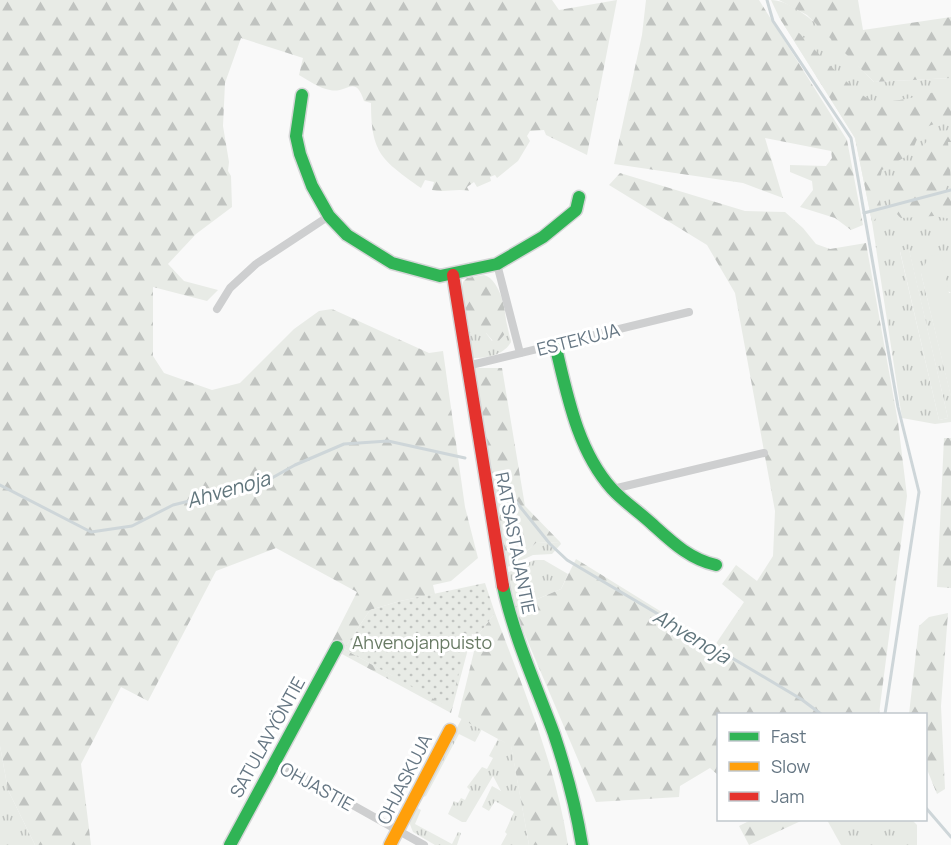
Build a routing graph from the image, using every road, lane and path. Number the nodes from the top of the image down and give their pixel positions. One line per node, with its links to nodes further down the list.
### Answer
1 (302, 95): 3 (street)
2 (579, 197): 4 (street)
3 (329, 216): 5 (street); 6 (street)
4 (497, 264): 5 (street); 9 (street)
5 (453, 275): 10 (street, RATSASTAJANTIE)
6 (218, 309)
7 (689, 312): 8 (street, ESTEKUJA)
8 (555, 344): 9 (street, ESTEKUJA); 12 (street)
9 (520, 353): 10 (street, ESTEKUJA)
10 (467, 366): 21 (street, RATSASTAJANTIE)
11 (764, 453): 12 (street)
12 (612, 489): 13 (street)
13 (716, 565)
14 (337, 647): 16 (street, SATULAVYÖNTIE)
15 (450, 730): 17 (street, OHJASKUJA)
16 (274, 761): 17 (street, OHJASTIE); 18 (street, SATULAVYÖNTIE)
17 (398, 831): 19 (street, OHJASKUJA); 20 (street, OHJASTIE)
18 (230, 845)
19 (390, 845)
20 (424, 845)
21 (582, 845)

